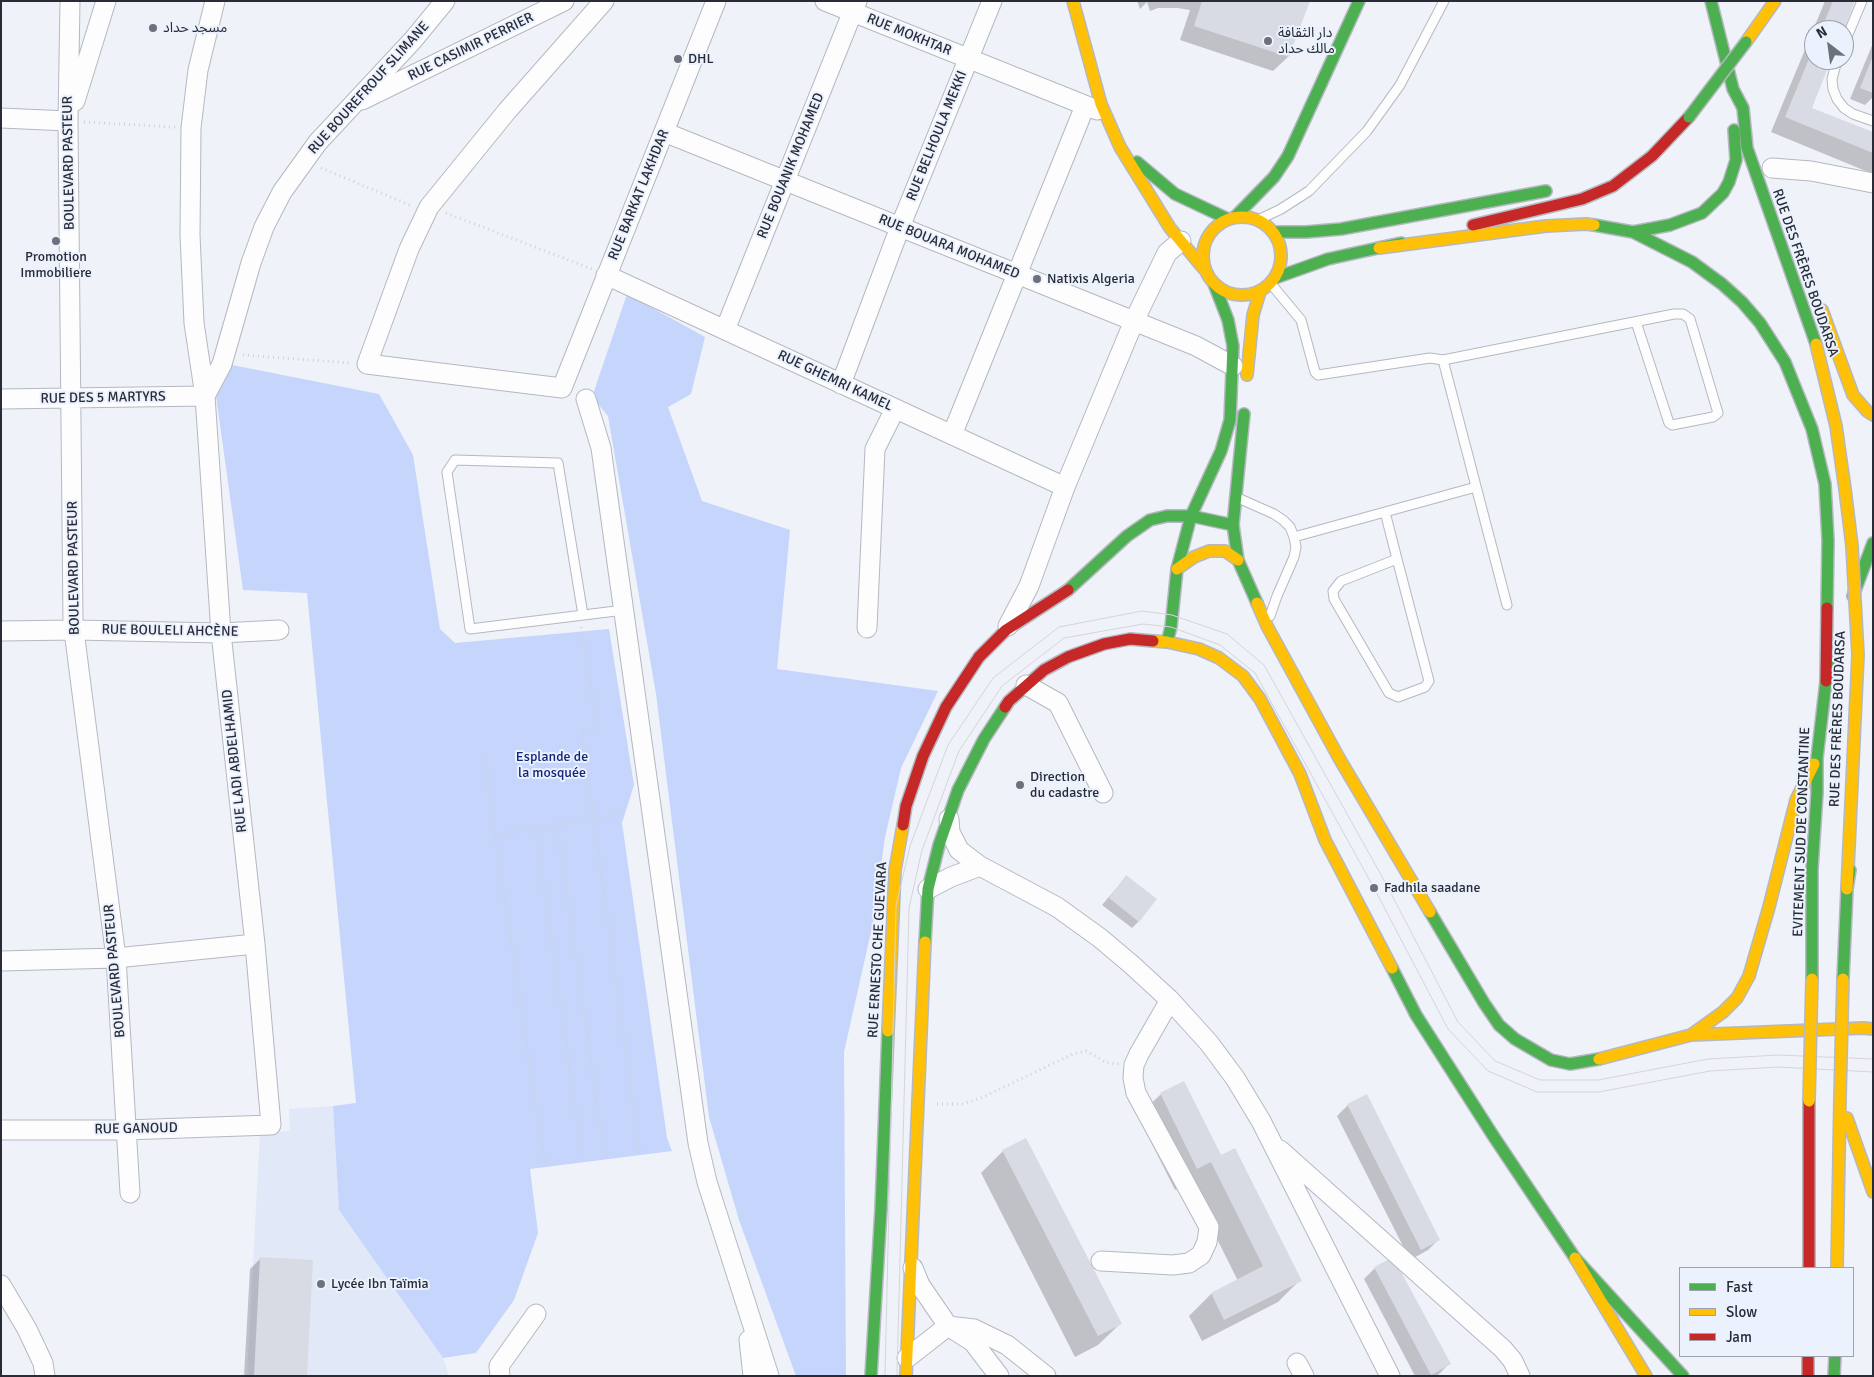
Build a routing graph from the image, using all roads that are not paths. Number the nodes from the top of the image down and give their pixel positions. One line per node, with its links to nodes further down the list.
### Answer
1 (70, 1): 26 (street, BOULEVARD PASTEUR)
2 (106, 1): 26 (street)
3 (215, 1): 58 (street, RUE LADI ABDELHAMID)
4 (445, 1): 21 (street, RUE BOUREFROUF SLIMANE)
5 (564, 1): 21 (street, RUE CASIMIR PERRIER)
6 (604, 1): 46 (street, RUE BARKAT LAKHDAR)
7 (716, 1): 28 (street, RUE BARKAT LAKHDAR)
8 (825, 1): 16 (street, RUE MOKHTAR)
9 (992, 1): 18 (street, RUE BELHOULA MEKKI)
10 (1073, 1): 24 (main road)
11 (1359, 1): 37 (main road)
12 (1444, 1): 38 (lane)
13 (1711, 1): 20 (main road, RUE DES FRÈRES BOUDARSA)
14 (1775, 1): 32 (main road, bridge)
15 (1862, 1): 17 (lane)
16 (855, 7): 18 (street, RUE MOKHTAR); 34 (street, RUE BOUANIK MOHAMED)
17 (1854, 20)
18 (968, 59): 22 (street, RUE MOKHTAR); 39 (street, RUE BELHOULA MEKKI)
19 (1834, 70): 27 (lane)
20 (1733, 89): 23 (main road, RUE DES FRÈRES BOUDARSA); 41 (main road)
21 (350, 106): 58 (street, RUE BOUREFROUF SLIMANE)
22 (1085, 106): 24 (street, RUE MOKHTAR); 45 (street)
23 (1743, 108): 29 (main road); 98 (main road, RUE DES FRÈRES BOUDARSA, bridge)
24 (1105, 114): 30 (main road)
25 (1, 118): 26 (street)
26 (68, 121): 60 (street, BOULEVARD PASTEUR)
27 (1873, 121)
28 (664, 132): 34 (street, RUE BOUARA MOHAMED); 46 (street, RUE BARKAT LAKHDAR)
29 (1758, 132)
30 (1120, 147): 37 (main road); 42 (main road)
31 (1771, 167): 35 (street)
32 (1638, 168): 33 (main road); 43 (main road)
33 (1611, 174)
34 (786, 181): 39 (street, RUE BOUARA MOHAMED); 53 (street, RUE BOUANIK MOHAMED)
35 (1873, 183)
36 (1559, 188): 40 (main road)
37 (1232, 218): 38 (main road); 44 (main road)
38 (1258, 220): 40 (main road)
39 (900, 227): 45 (street, RUE BOUARA MOHAMED); 57 (street, RUE BELHOULA MEKKI)
40 (1274, 232): 47 (main road)
41 (1633, 232): 43 (main road); 90 (main road)
42 (1181, 241): 44 (main road); 51 (street)
43 (1379, 248): 47 (main road)
44 (1204, 269): 48 (main road)
45 (1017, 274): 51 (street, RUE BOUARA MOHAMED); 65 (street)
46 (606, 275): 53 (street, RUE GHEMRI KAMEL)
47 (1273, 281): 49 (main road); 54 (lane)
48 (1214, 284): 49 (main road); 55 (main road)
49 (1260, 292): 56 (main road)
50 (1820, 304): 64 (main road)
51 (1134, 321): 55 (street, RUE BOUARA MOHAMED); 66 (street)
52 (1636, 322): 52 (lane); 54 (lane)
53 (725, 330): 57 (street, RUE GHEMRI KAMEL)
54 (1443, 360): 67 (lane)
55 (1233, 366): 70 (main road)
56 (1247, 383)
57 (841, 384): 63 (street, RUE GHEMRI KAMEL)
58 (205, 396): 60 (street, RUE DES 5 MARTYRS); 87 (street, RUE LADI ABDELHAMID)
59 (1, 399): 60 (street, RUE DES 5 MARTYRS)
60 (72, 399): 83 (street, BOULEVARD PASTEUR)
61 (586, 400): 78 (street)
62 (1245, 402): 68 (main road)
63 (895, 409): 65 (street, RUE GHEMRI KAMEL); 82 (street)
64 (1873, 415)
65 (952, 435): 66 (street, RUE GHEMRI KAMEL)
66 (1064, 487): 85 (street)
67 (1476, 487): 69 (lane); 77 (lane)
68 (1237, 498): 71 (main road); 72 (lane)
69 (1385, 512): 72 (lane); 74 (lane)
70 (1191, 516): 71 (main road, RUE ERNESTO CHE GUEVARA); 76 (main road); 85 (main road, RUE ERNESTO CHE GUEVARA)
71 (1233, 525): 75 (main road)
72 (1294, 537): 81 (lane)
73 (1873, 543): 80 (main road)
74 (1397, 559): 74 (lane)
75 (1238, 560): 76 (main road); 81 (main road)
76 (1177, 569): 89 (main road)
77 (1508, 605)
78 (624, 610): 79 (lane); 118 (street)
79 (581, 615): 79 (lane)
80 (1845, 618)
81 (1267, 626): 104 (main road)
82 (866, 628)
83 (74, 630): 86 (street, RUE BOULELI AHCÈNE); 87 (street, RUE BOULELI AHCÈNE); 100 (street, BOULEVARD PASTEUR)
84 (279, 630): 87 (street, RUE BOULELI AHCÈNE)
85 (1006, 630): 128 (main road, RUE ERNESTO CHE GUEVARA)
86 (1, 631)
87 (221, 632): 99 (street, RUE LADI ABDELHAMID)
88 (1838, 637): 90 (main road, EVITEMENT SUD DE CONSTANTINE)
89 (1167, 642): 91 (main road); 112 (main road)
90 (1826, 681): 92 (main road, EVITEMENT SUD DE CONSTANTINE)
91 (1026, 685): 93 (street); 95 (main road)
92 (1817, 758): 104 (main road); 115 (main road, EVITEMENT SUD DE CONSTANTINE, bridge)
93 (1103, 793)
94 (1863, 803): 98 (main road)
95 (949, 815): 96 (street); 97 (main road)
96 (980, 866): 97 (street); 102 (street)
97 (928, 889): 113 (main road)
98 (1847, 889): 105 (main road, bridge)
99 (255, 944): 100 (street); 106 (street, RUE LADI ABDELHAMID)
100 (116, 958): 101 (street); 108 (street, BOULEVARD PASTEUR)
101 (1, 961)
102 (1170, 1000): 109 (street); 114 (street)
103 (1870, 1028): 104 (main road)
104 (1691, 1035)
105 (1840, 1098): 111 (main road); 116 (main road)
106 (271, 1125): 108 (street, RUE GANOUD)
107 (1, 1130): 108 (street, RUE GANOUD)
108 (125, 1130): 110 (street, BOULEVARD PASTEUR)
109 (1272, 1143): 131 (street); 132 (street)
110 (130, 1192)
111 (1873, 1192)
112 (1575, 1258): 133 (main road); 134 (main road)
113 (910, 1260): 120 (street); 123 (main road)
114 (1101, 1262)
115 (1809, 1267)
116 (1837, 1267)
117 (1, 1285): 124 (street)
118 (744, 1296): 126 (street); 127 (street)
119 (536, 1314): 125 (street)
120 (948, 1326): 123 (street); 129 (street); 130 (street)
121 (1808, 1357): 135 (main road)
122 (1834, 1357): 136 (main road)
123 (906, 1367)
124 (45, 1376)
125 (500, 1376)
126 (753, 1376)
127 (769, 1376)
128 (871, 1376)
129 (999, 1376)
130 (1046, 1376)
131 (1390, 1376)
132 (1520, 1376)
133 (1646, 1376)
134 (1683, 1376)
135 (1808, 1376)
136 (1834, 1376)

